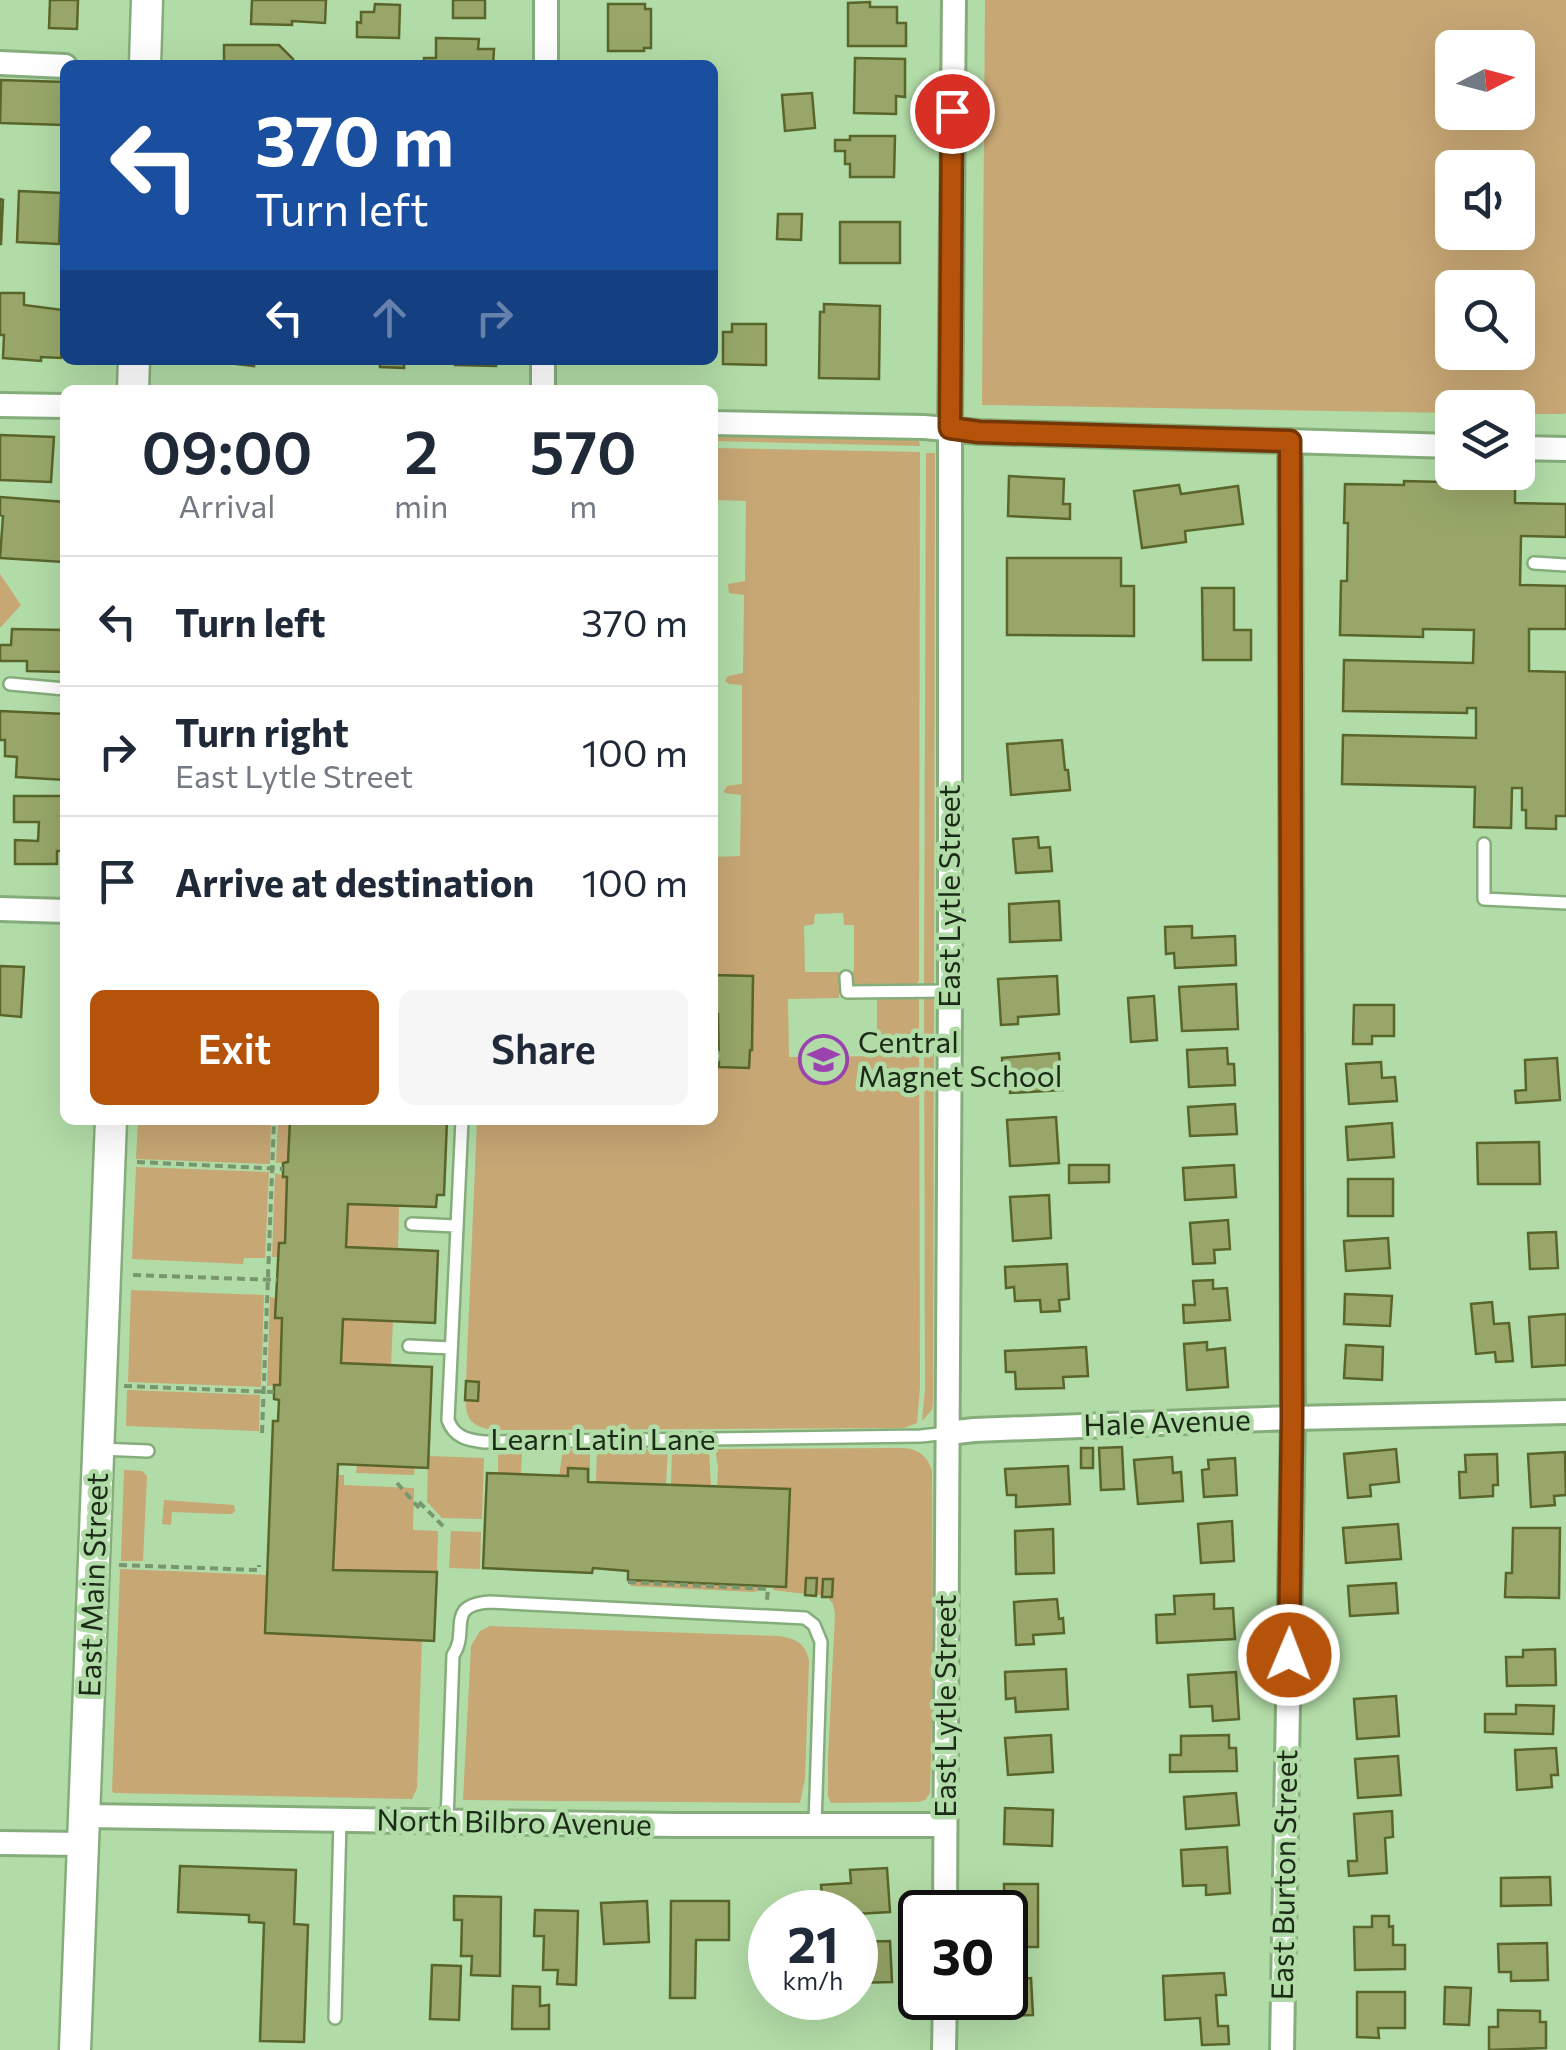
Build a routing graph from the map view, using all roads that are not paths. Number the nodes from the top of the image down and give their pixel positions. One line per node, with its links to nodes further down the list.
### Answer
1 (147, 0): 4 (street)
2 (546, 0): 5 (street)
3 (954, 0): 11 (street, East Lytle Street)
4 (144, 60)
5 (546, 60)
6 (0, 63): 7 (street)
7 (60, 66)
8 (0, 406): 9 (street)
9 (60, 406)
10 (718, 423): 11 (street)
11 (950, 428): 12 (street); 25 (street, East Lytle Street)
12 (1290, 441): 13 (street); 33 (street, East Burton Street)
13 (1435, 445)
14 (1535, 449): 15 (street)
15 (1566, 450)
16 (1534, 563): 17 (lane)
17 (1566, 564)
18 (10, 684): 19 (lane)
19 (60, 689)
20 (1484, 844): 21 (lane)
21 (1566, 903)
22 (0, 909): 23 (street)
23 (60, 911)
24 (846, 977): 25 (lane)
25 (950, 991): 34 (street, East Lytle Street)
26 (111, 1125): 35 (street, East Main Street)
27 (462, 1125): 29 (lane, Learn Latin Lane)
28 (412, 1224): 29 (lane)
29 (457, 1226): 31 (lane, Learn Latin Lane)
30 (408, 1346): 31 (lane)
31 (451, 1348): 34 (lane, Learn Latin Lane)
32 (1566, 1412): 33 (street, Hale Avenue)
33 (1292, 1418): 34 (street, Hale Avenue); 48 (street, East Burton Street)
34 (948, 1433): 40 (street, East Lytle Street)
35 (100, 1448): 36 (lane); 41 (street, East Main Street)
36 (148, 1451)
37 (340, 1820): 38 (street, North Bilbro Avenue); 41 (street, North Bilbro Avenue); 44 (lane)
38 (447, 1822): 39 (street, North Bilbro Avenue); 39 (lane)
39 (815, 1825): 40 (street, North Bilbro Avenue)
40 (945, 1825): 43 (street, East Lytle Street)
41 (84, 1830): 42 (street, North Bilbro Avenue); 46 (street, East Main Street)
42 (0, 1843)
43 (945, 1890)
44 (335, 2018)
45 (944, 2020): 47 (street)
46 (75, 2050)
47 (944, 2050)
48 (1282, 2050)

